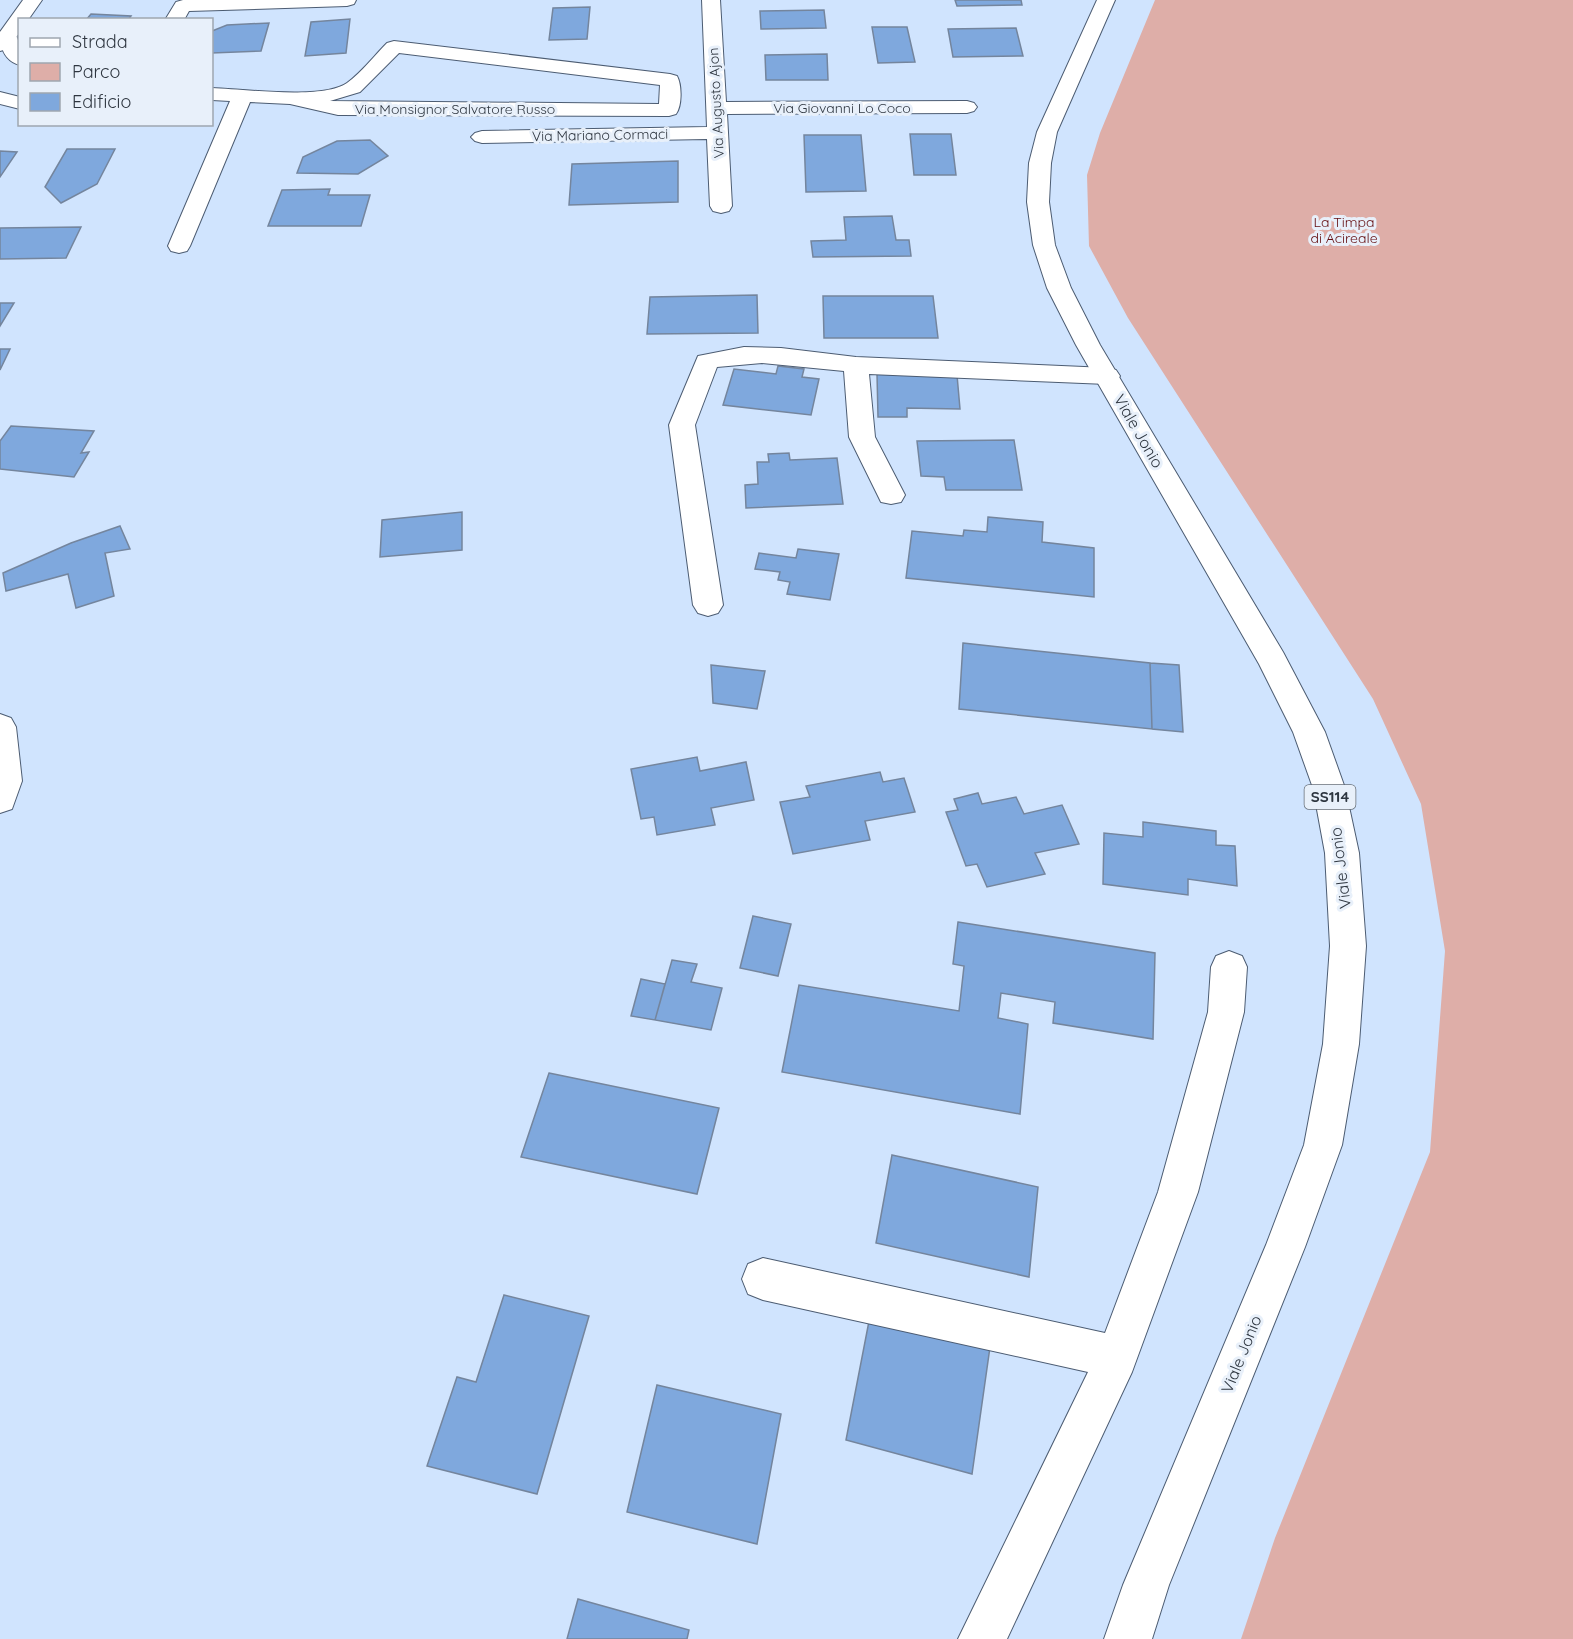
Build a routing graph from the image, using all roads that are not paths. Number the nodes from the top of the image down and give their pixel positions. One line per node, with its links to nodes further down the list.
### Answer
1 (33, 0): 6 (street)
2 (347, 0): 5 (street)
3 (711, 0): 16 (street, Via Augusto Ajon)
4 (1106, 0): 23 (street, Viale Jonio / SS114)
5 (181, 8)
6 (20, 18)
7 (18, 20): 8 (street)
8 (3, 40): 9 (street)
9 (18, 57)
10 (3, 87): 17 (street)
11 (213, 94): 12 (street)
12 (242, 97): 13 (street, Via Monsignor Salvatore Russo); 14 (street); 21 (street)
13 (290, 98): 13 (street, Via Monsignor Salvatore Russo)
14 (213, 99)
15 (967, 107): 16 (street, Via Giovanni Lo Coco)
16 (716, 108): 18 (street, Via Augusto Ajon)
17 (16, 114)
18 (718, 133): 19 (street, Via Mariano Cormaci); 20 (street, Via Augusto Ajon)
19 (482, 137)
20 (721, 206)
21 (179, 246)
22 (856, 364): 23 (street); 24 (street); 25 (street)
23 (1107, 376): 32 (street, Viale Jonio / SS114)
24 (891, 495)
25 (708, 605)
26 (0, 727): 27 (street)
27 (0, 799)
28 (1229, 967): 30 (street)
29 (763, 1279): 30 (street)
30 (1117, 1357): 31 (street)
31 (982, 1639)
32 (1128, 1639)

